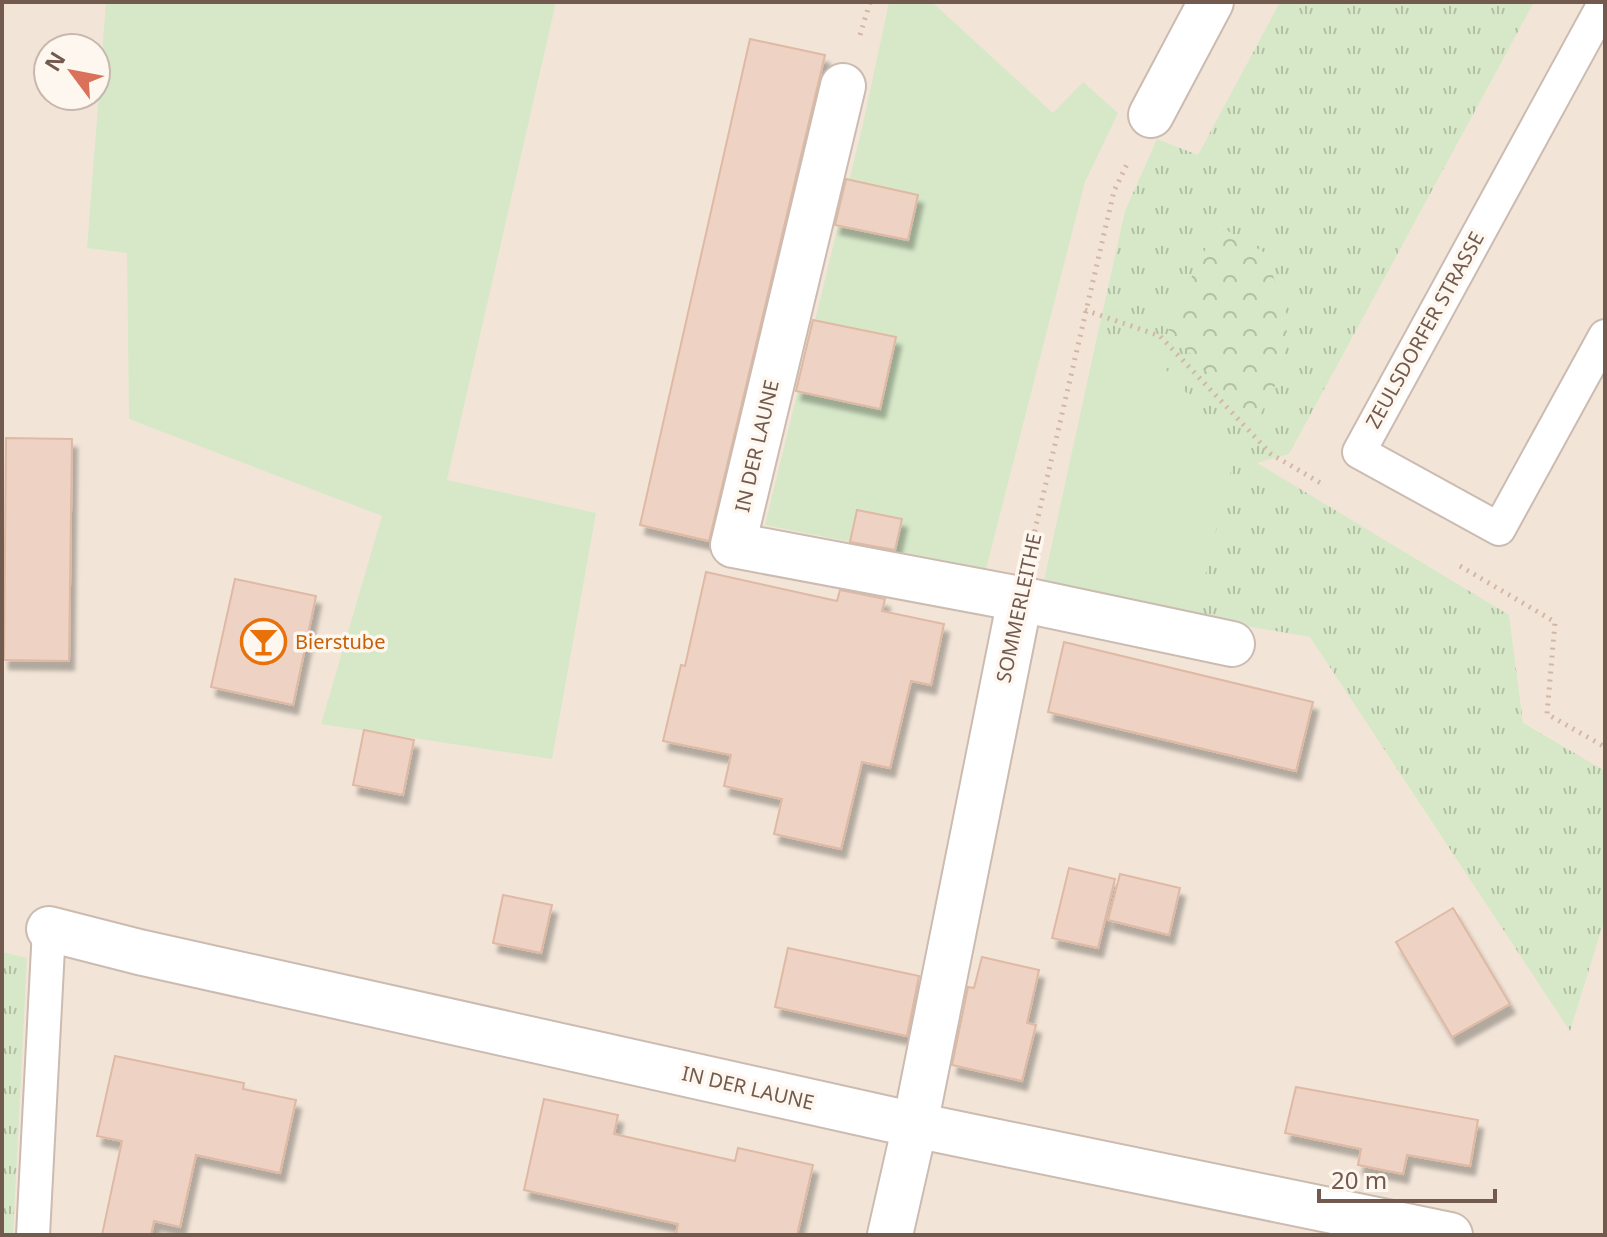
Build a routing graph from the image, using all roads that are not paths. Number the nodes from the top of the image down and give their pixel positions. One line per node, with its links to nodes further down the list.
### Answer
1 (1211, 2): 4 (street)
2 (1605, 2): 5 (lane, ZEULSDORFER STRASSE)
3 (843, 86): 6 (street, IN DER LAUNE)
4 (1151, 115)
5 (1605, 336)
6 (1020, 599): 7 (street, IN DER LAUNE); 9 (street, SOMMERLEITHE)
7 (1232, 644)
8 (49, 929): 9 (street, IN DER LAUNE); 10 (lane)
9 (915, 1125): 11 (street, SOMMERLEITHE); 12 (street, IN DER LAUNE)
10 (33, 1235)
11 (890, 1235)
12 (1450, 1235)

